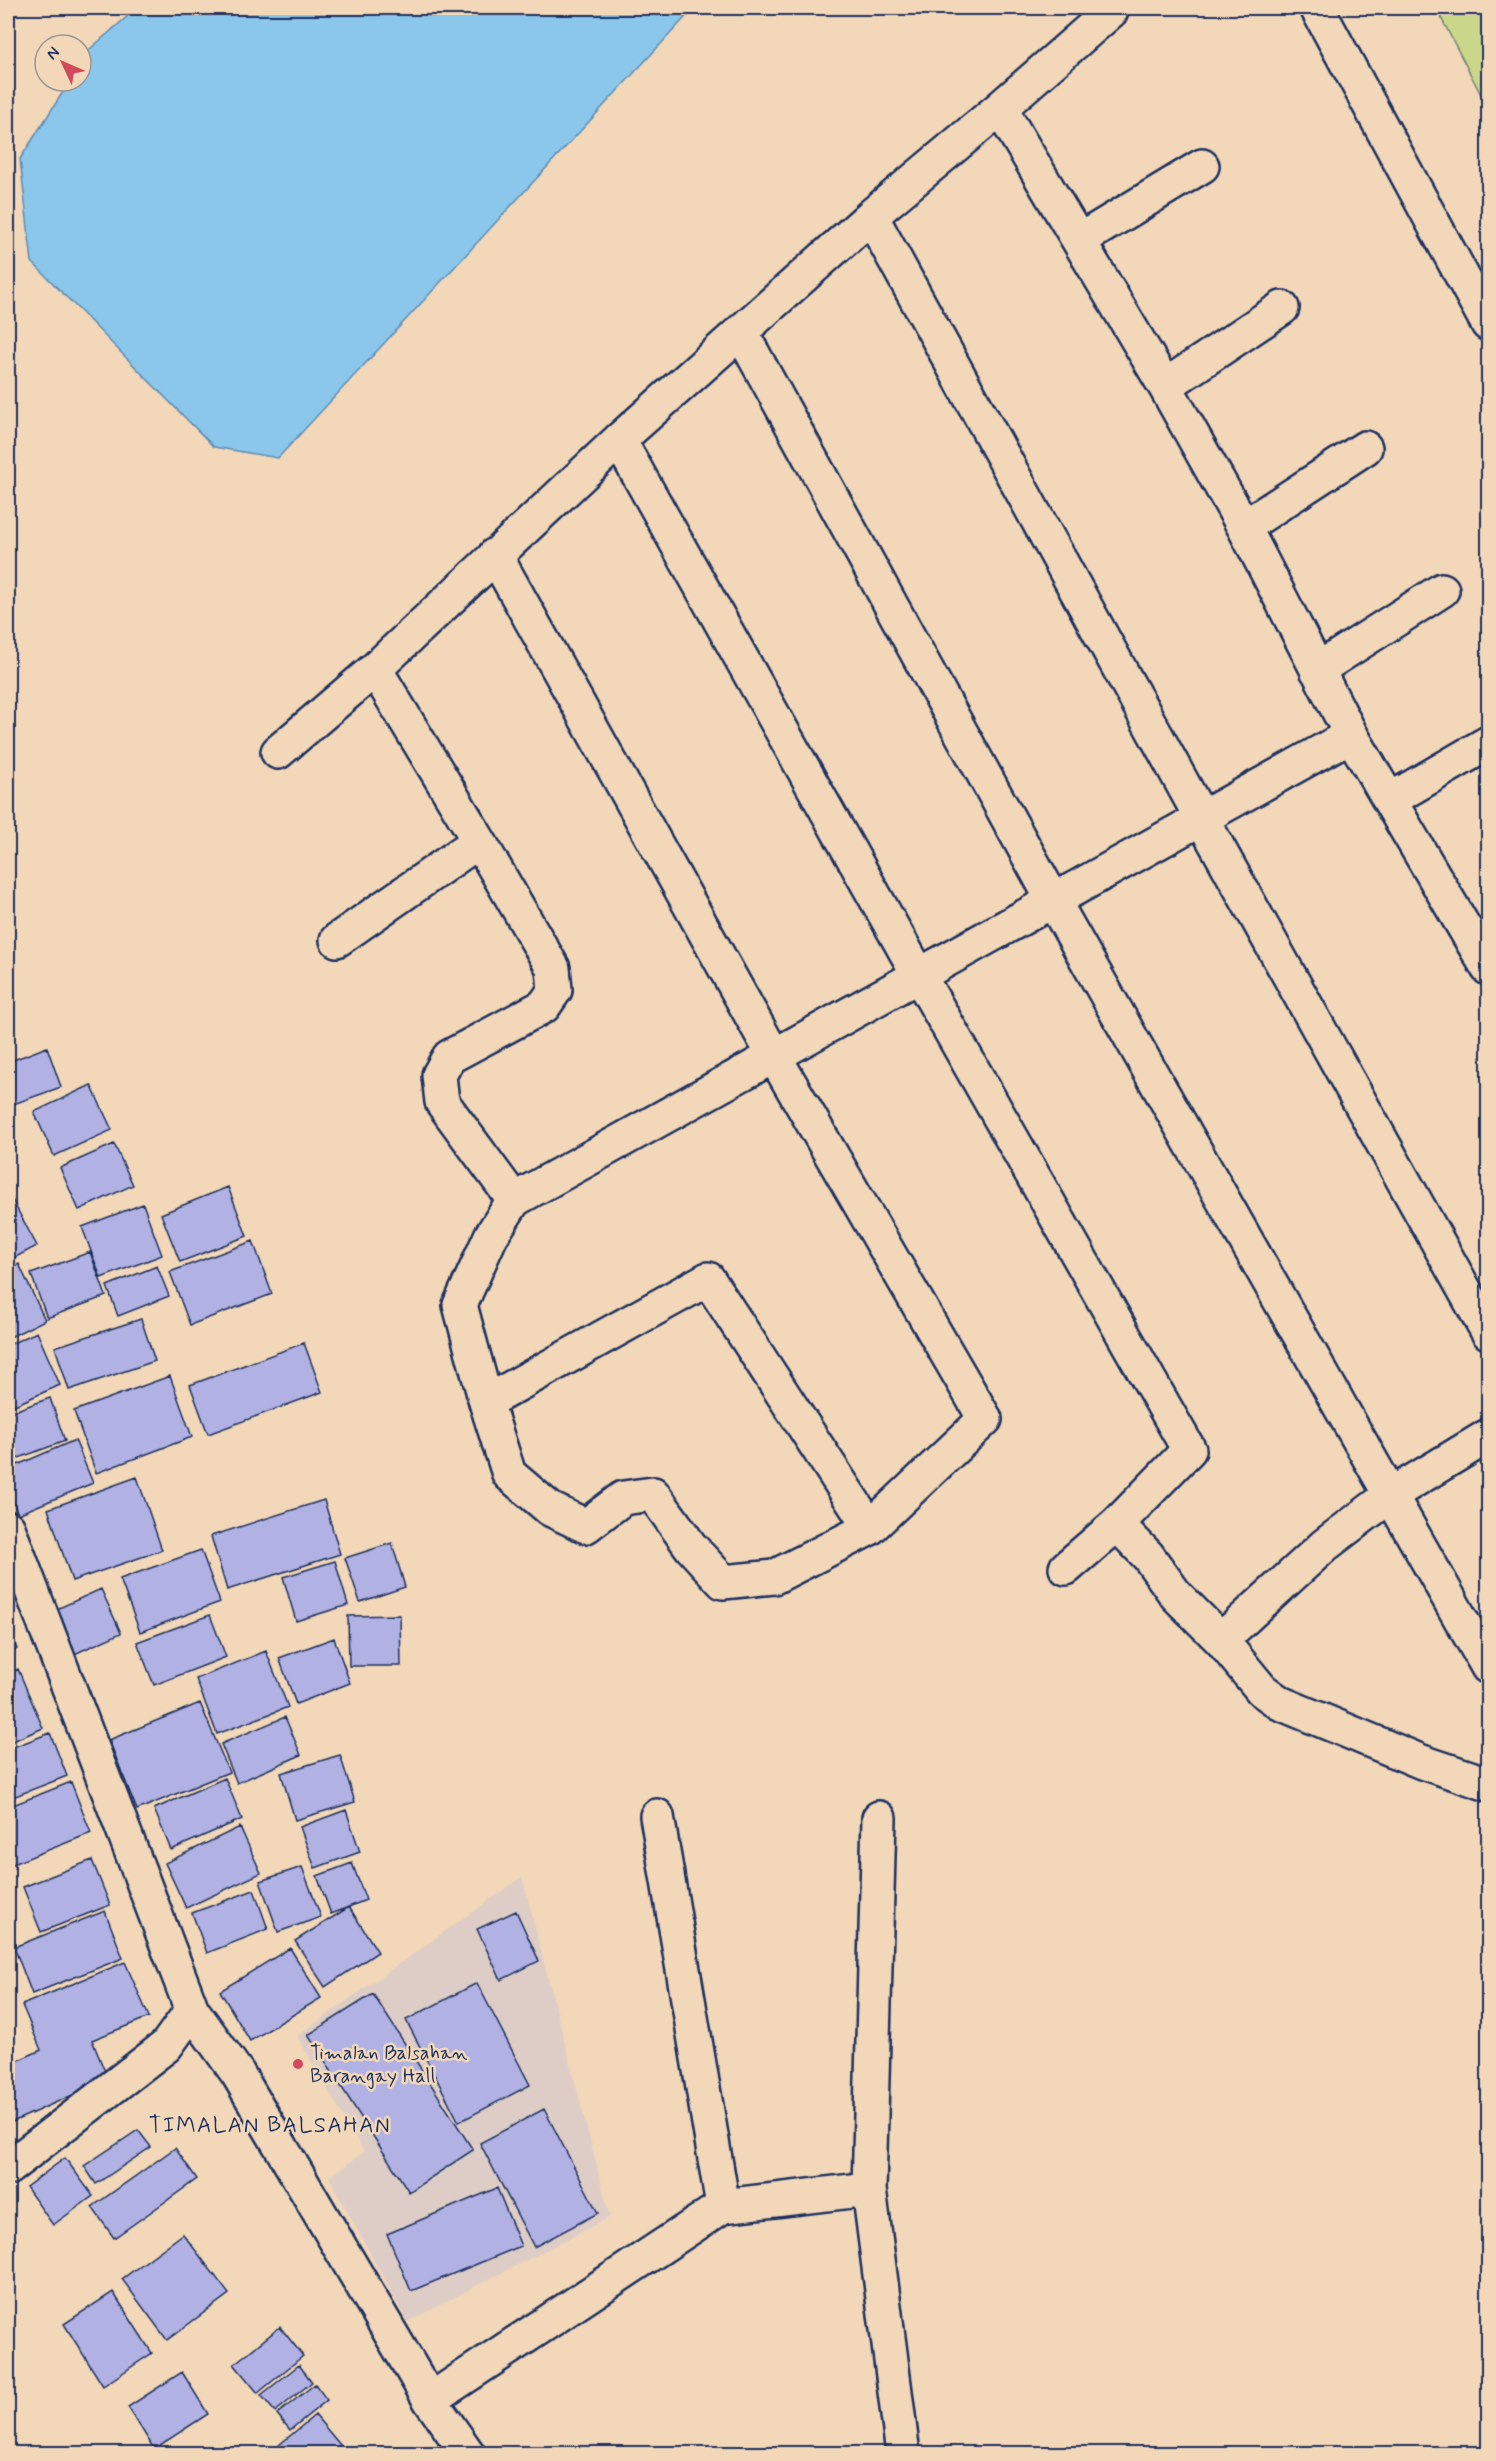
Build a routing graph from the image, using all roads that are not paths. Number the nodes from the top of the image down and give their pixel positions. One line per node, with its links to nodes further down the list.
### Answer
1 (1317, 8): 8 (street)
2 (1111, 11): 3 (street)
3 (1000, 108): 5 (street); 6 (street)
4 (1202, 166): 6 (street)
5 (871, 216): 9 (street); 22 (street)
6 (1080, 240): 10 (street)
7 (1282, 308): 10 (street)
8 (1488, 324)
9 (741, 332): 11 (street); 24 (street)
10 (1165, 386): 13 (street)
11 (619, 440): 14 (street); 27 (street)
12 (1365, 448): 13 (street)
13 (1244, 527): 17 (street)
14 (495, 555): 16 (street); 28 (street)
15 (1442, 590): 17 (street)
16 (375, 669): 20 (street); 23 (street)
17 (1317, 670): 18 (street)
18 (1351, 735): 21 (street); 22 (street)
19 (1488, 743): 21 (street)
20 (278, 752)
21 (1390, 800): 26 (street)
22 (1202, 819): 24 (street); 30 (street)
23 (479, 841): 25 (street); 29 (street)
24 (1054, 902): 27 (street); 33 (street)
25 (337, 940)
26 (1484, 948)
27 (920, 977): 28 (street); 34 (street)
28 (774, 1056): 29 (street); 36 (street)
29 (514, 1200): 31 (street)
30 (1488, 1332)
31 (486, 1402): 36 (street); 36 (street)
32 (1488, 1436): 33 (street)
33 (1392, 1494): 38 (street); 39 (street)
34 (1117, 1524): 37 (street); 38 (street)
35 (8, 1527): 43 (street)
36 (870, 1528)
37 (1066, 1568)
38 (1221, 1640): 40 (street)
39 (1488, 1667)
40 (1488, 1784)
41 (657, 1816): 46 (street)
42 (879, 1818): 45 (street)
43 (192, 2010): 44 (street); 47 (street)
44 (8, 2168)
45 (869, 2189): 46 (street); 49 (street)
46 (723, 2206): 47 (street)
47 (430, 2400): 48 (street)
48 (468, 2454)
49 (903, 2454)

